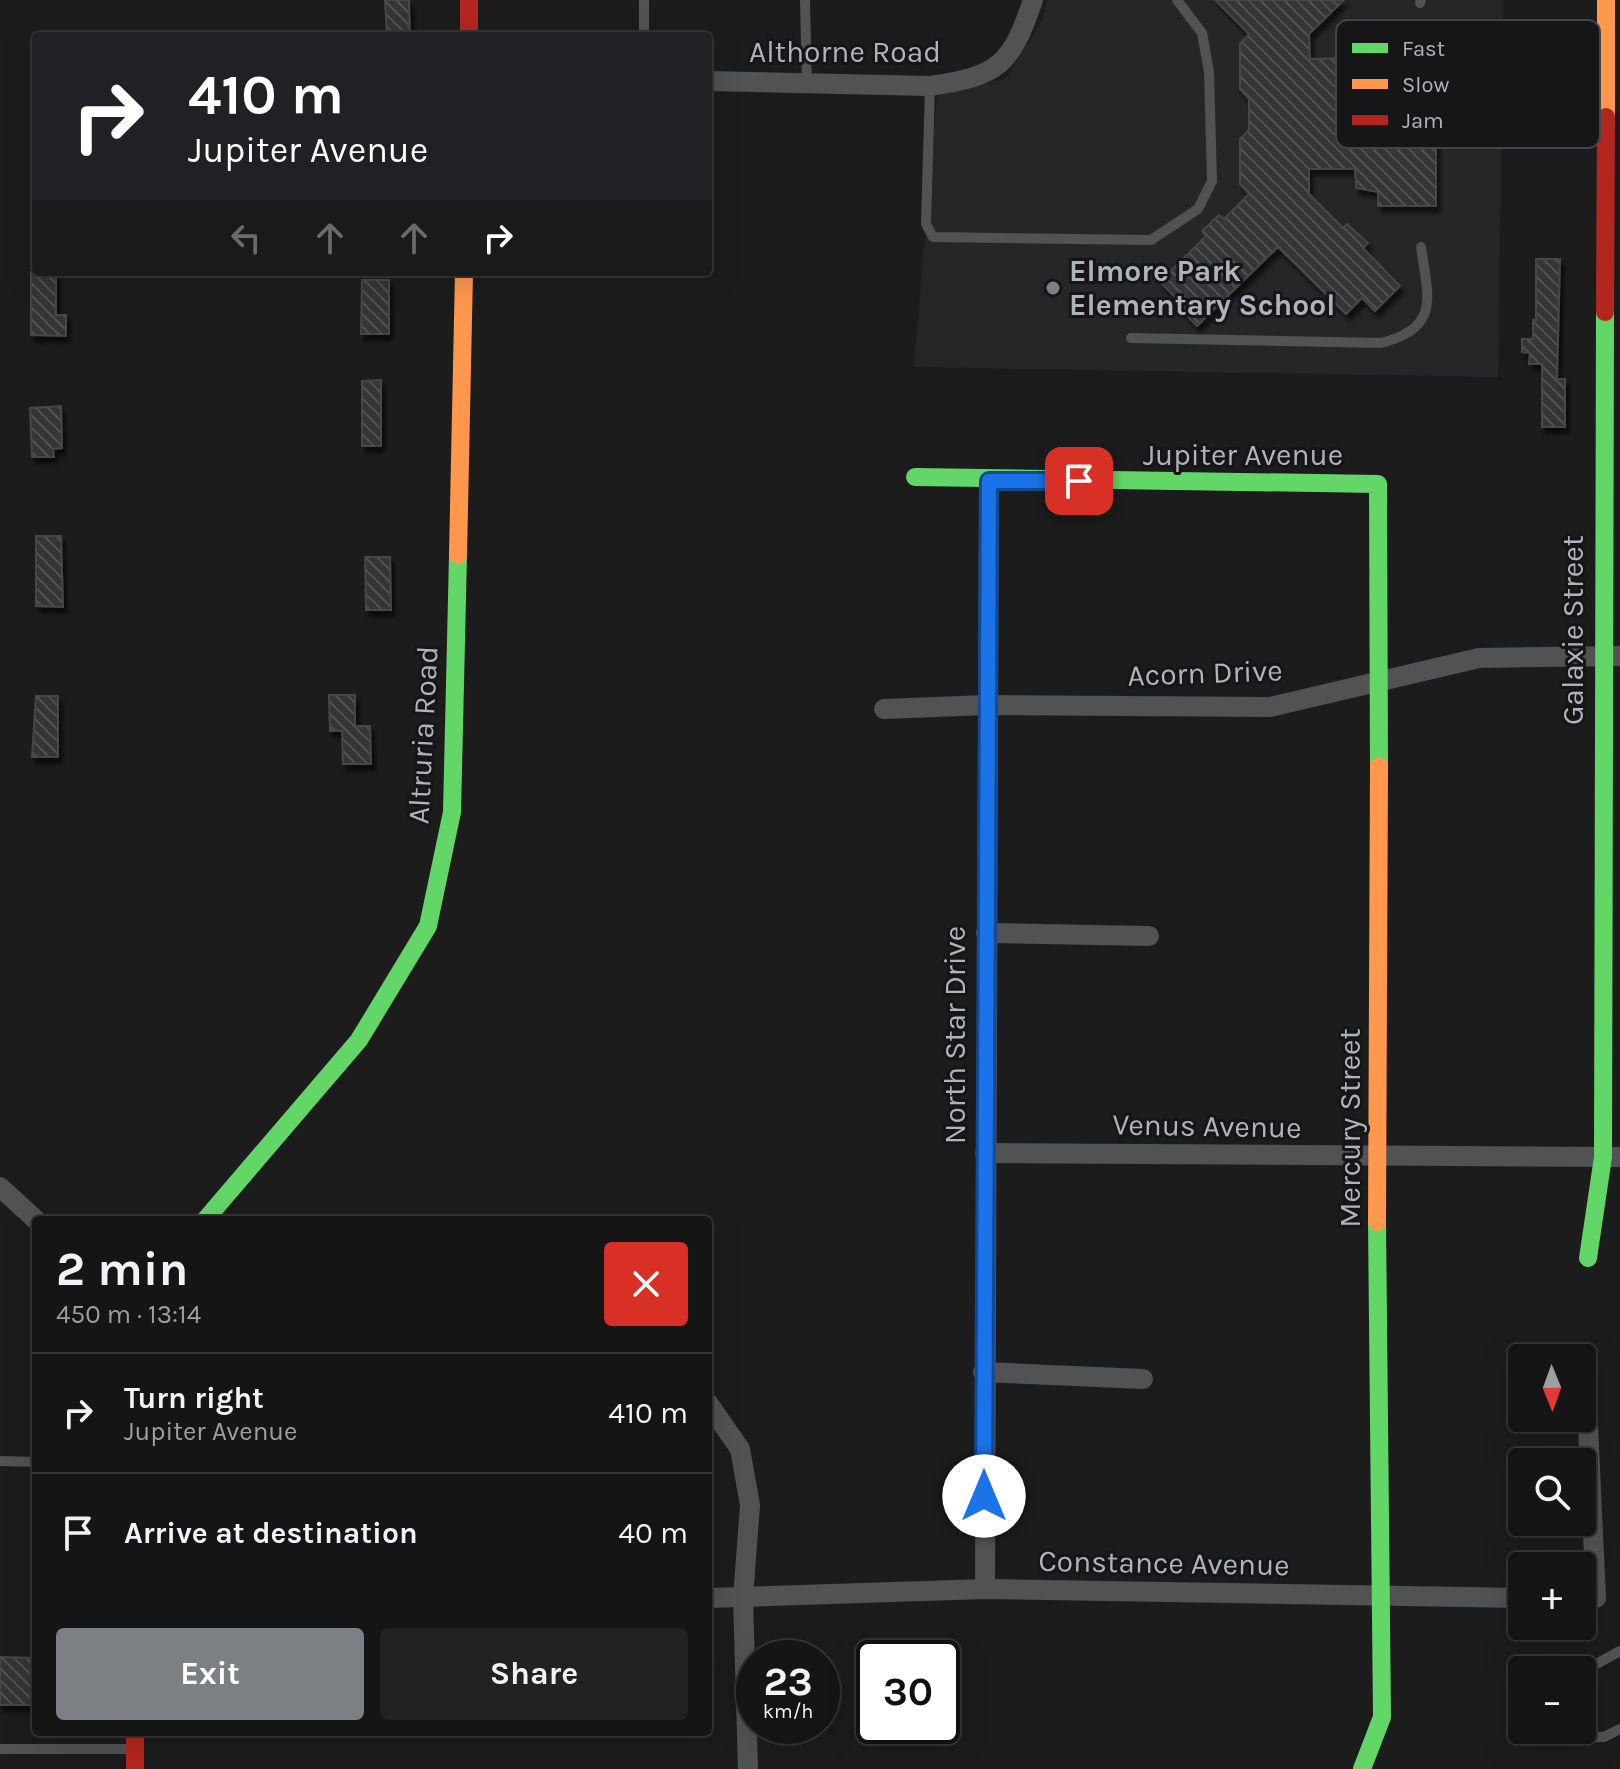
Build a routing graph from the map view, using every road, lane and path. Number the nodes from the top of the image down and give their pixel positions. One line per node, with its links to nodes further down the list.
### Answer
1 (469, 0): 7 (street)
2 (644, 0): 8 (lane)
3 (805, 0): 10 (lane)
4 (1033, 0): 11 (street, Althorne Road)
5 (1177, 0): 11 (lane)
6 (1606, 0): 18 (street, Galaxie Street)
7 (469, 32)
8 (644, 32)
9 (712, 81): 10 (street, Althorne Road)
10 (807, 84): 11 (street, Althorne Road)
11 (930, 86)
12 (1421, 247): 14 (lane)
13 (464, 276): 29 (street, Altruria Road)
14 (1131, 338)
15 (915, 477): 16 (street, Jupiter Avenue)
16 (989, 481): 17 (street, Jupiter Avenue); 20 (street, North Star Drive)
17 (1378, 484): 19 (street, Mercury Street)
18 (1611, 656): 19 (street, Acorn Drive); 25 (street, Galaxie Street)
19 (1380, 681): 20 (street, Acorn Drive); 26 (street, Mercury Street)
20 (986, 705): 21 (street, Acorn Drive); 22 (street, North Star Drive)
21 (884, 709)
22 (986, 933): 23 (street); 24 (street, North Star Drive)
23 (1149, 936)
24 (985, 1153): 26 (street, Venus Avenue); 31 (street, North Star Drive)
25 (1612, 1157): 26 (street, Venus Avenue); 30 (street, Galaxie Street)
26 (1378, 1158): 39 (street, Mercury Street)
27 (0, 1187): 28 (street)
28 (32, 1216)
29 (208, 1216)
30 (1588, 1258)
31 (983, 1372): 32 (street); 38 (street, North Star Drive)
32 (1143, 1379)
33 (712, 1409): 41 (street)
34 (1587, 1432): 37 (street)
35 (0, 1461): 36 (lane)
36 (32, 1462)
37 (1588, 1552)
38 (985, 1589): 39 (street, Constance Avenue); 41 (street, Constance Avenue)
39 (1380, 1597): 42 (street, Constance Avenue); 51 (street, Mercury Street)
40 (712, 1598): 41 (street, Constance Avenue)
41 (743, 1598): 50 (street)
42 (1508, 1598)
43 (1620, 1651): 44 (lane)
44 (1596, 1664)
45 (1620, 1729): 46 (lane)
46 (1596, 1737)
47 (135, 1740): 48 (lane); 49 (street)
48 (0, 1749)
49 (135, 1769)
50 (748, 1769)
51 (1362, 1769)

